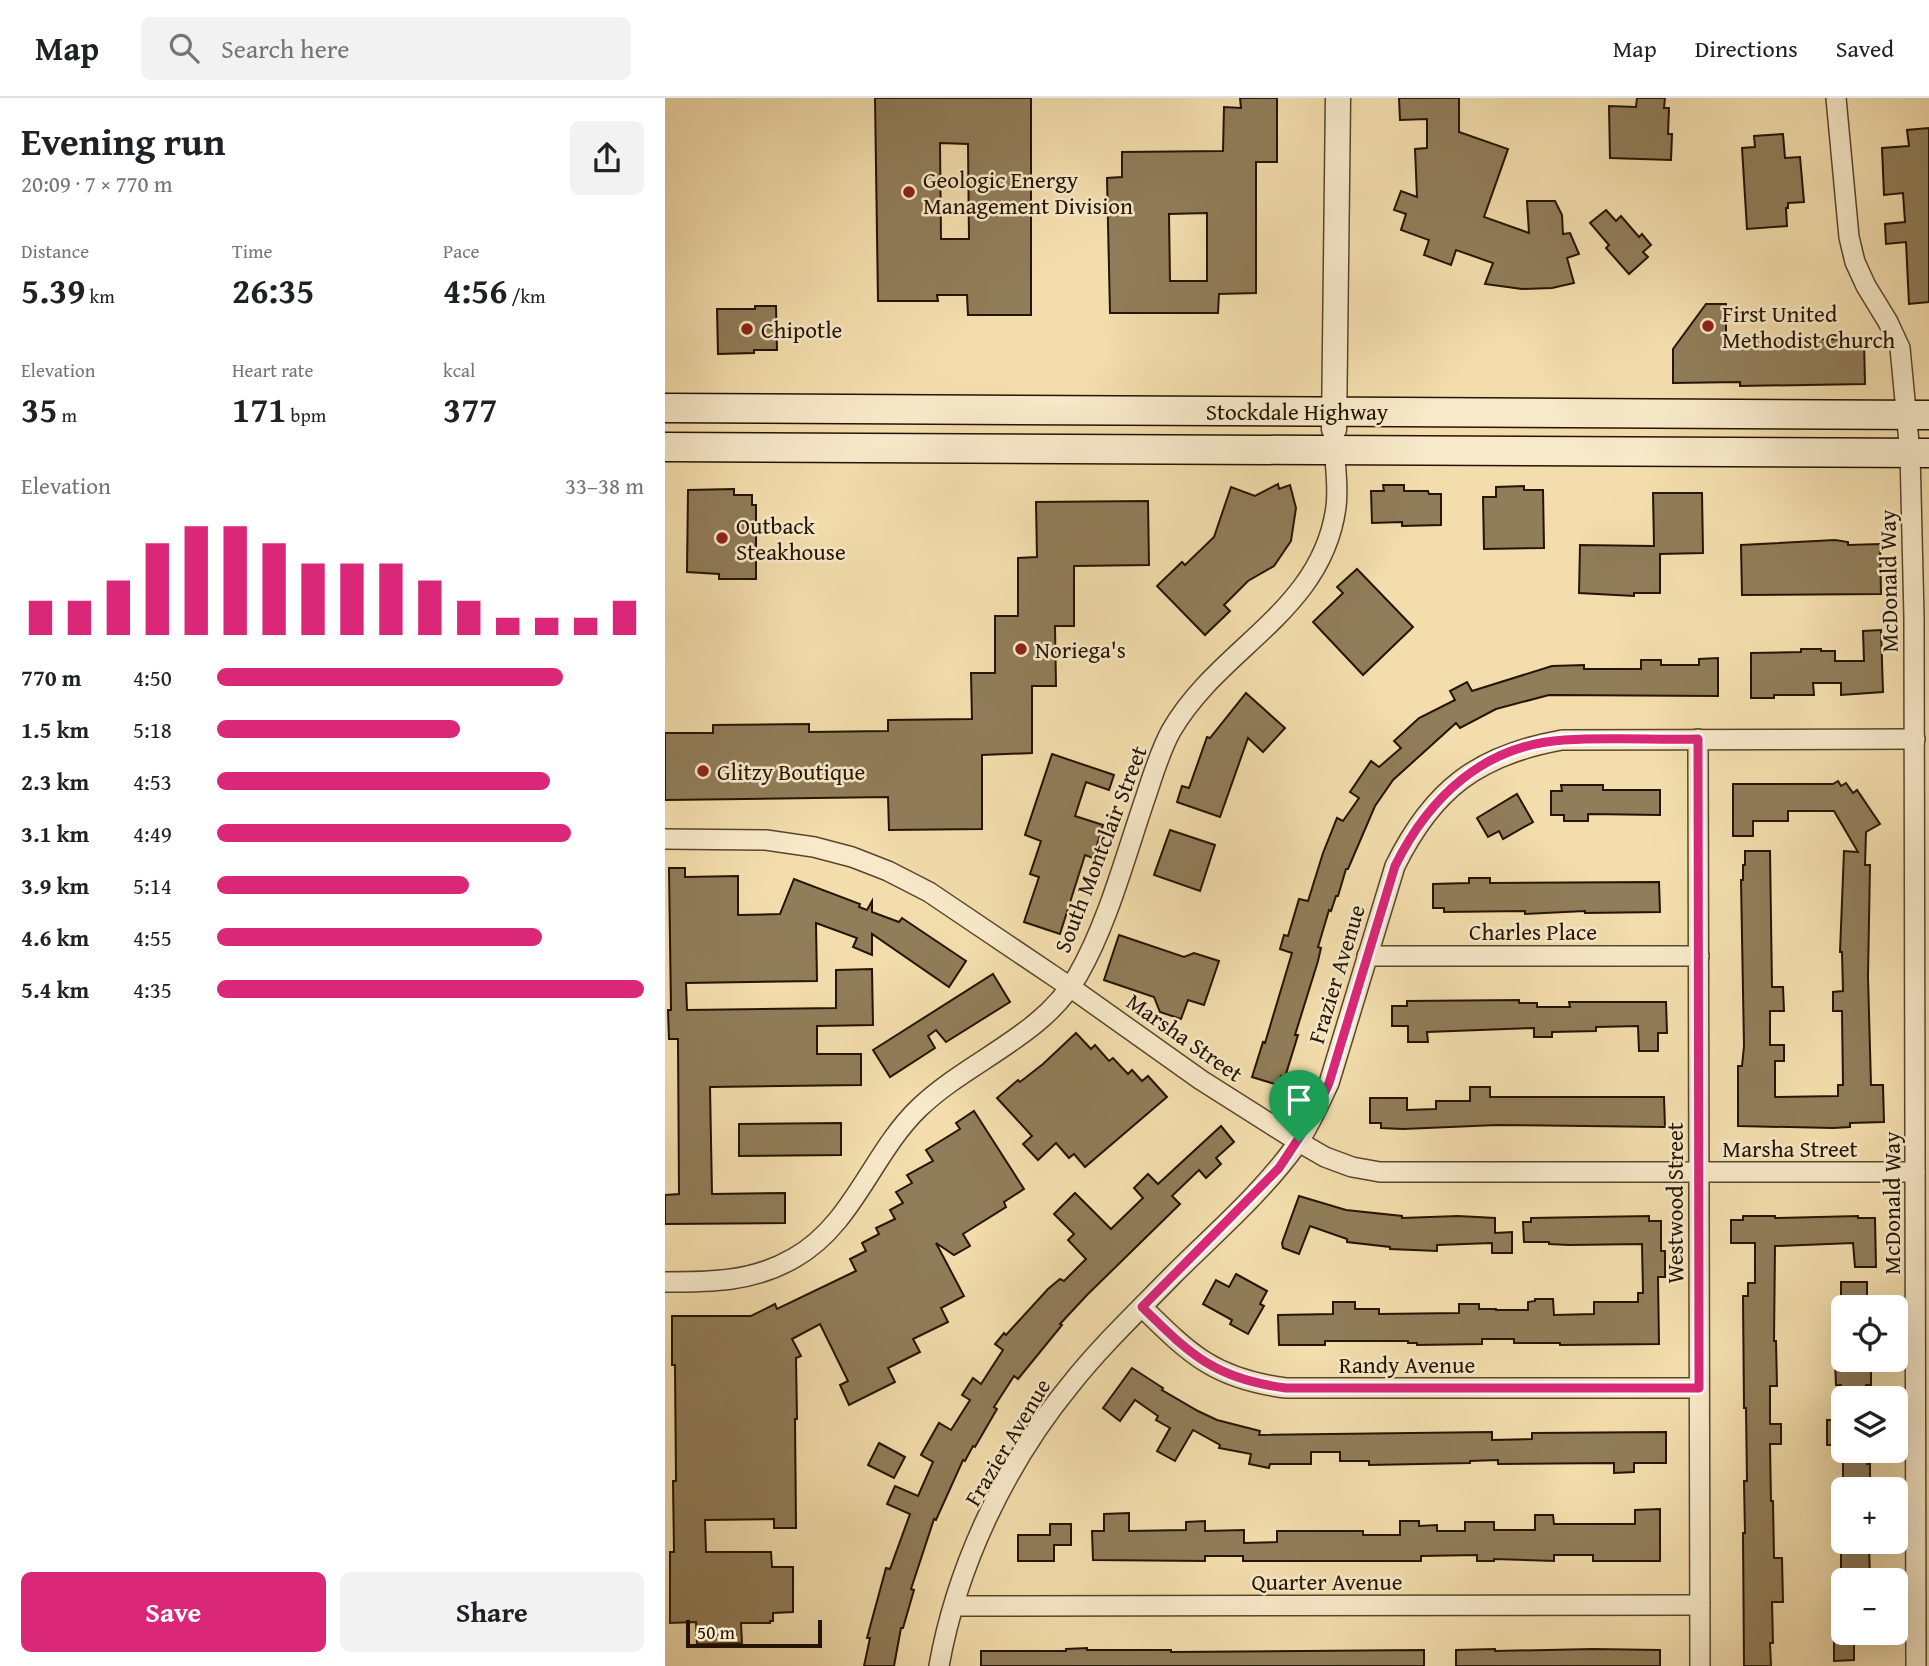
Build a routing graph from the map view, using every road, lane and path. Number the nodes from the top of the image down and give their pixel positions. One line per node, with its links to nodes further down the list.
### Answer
1 (1338, 98): 4 (street)
2 (1836, 98): 5 (street, McDonald Way)
3 (665, 408): 4 (main road, Stockdale Highway)
4 (1334, 430): 5 (main road, Stockdale Highway); 5 (main road, Stockdale Highway); 6 (main road, Stockdale Highway); 12 (street, South Montclair Street)
5 (1916, 433): 7 (street, McDonald Way)
6 (665, 447)
7 (1919, 733): 8 (street, Frazier Avenue); 13 (street, McDonald Way)
8 (1698, 739): 10 (street, Frazier Avenue); 11 (street, Westwood Street)
9 (665, 839): 12 (street, Marsha Street)
10 (1367, 956): 11 (street, Charles Place); 14 (street, Frazier Avenue)
11 (1699, 956): 15 (street, Westwood Street)
12 (1070, 987): 14 (street, Marsha Street); 18 (street, South Montclair Street)
13 (1922, 1023): 16 (street, McDonald Way)
14 (1299, 1142): 15 (street, Marsha Street); 19 (street, Frazier Avenue)
15 (1699, 1172): 16 (street, Marsha Street); 20 (street, Westwood Street)
16 (1915, 1172): 17 (street, McDonald Way)
17 (1922, 1273): 21 (street, McDonald Way)
18 (665, 1282)
19 (1142, 1307): 20 (street, Randy Avenue); 23 (street, Frazier Avenue)
20 (1699, 1388): 22 (street, Westwood Street)
21 (1922, 1561): 26 (street, McDonald Way)
22 (1700, 1605): 23 (street, Quarter Avenue); 25 (street, Westwood Street)
23 (954, 1606): 24 (street, Frazier Avenue)
24 (939, 1666)
25 (1700, 1666)
26 (1916, 1666)

